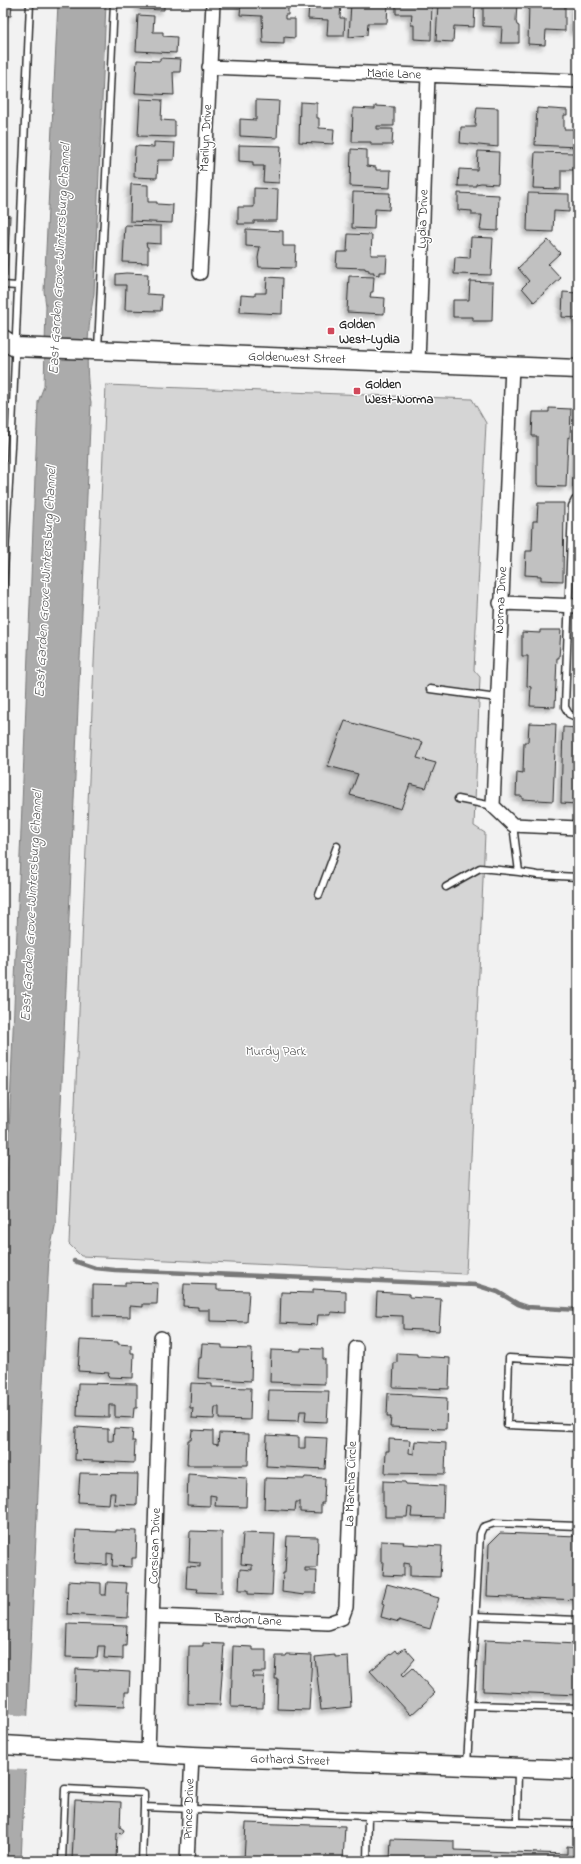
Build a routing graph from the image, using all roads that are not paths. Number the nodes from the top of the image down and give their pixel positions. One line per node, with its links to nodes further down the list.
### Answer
1 (30, 3): 9 (lane)
2 (114, 3): 11 (lane)
3 (213, 3): 4 (street, Marilyn Drive)
4 (209, 67): 5 (street, Marie Lane); 7 (street, Marilyn Drive)
5 (428, 75): 6 (street, Marie Lane); 12 (street, Lydia Drive)
6 (578, 81)
7 (200, 273)
8 (3, 285): 9 (lane)
9 (18, 286): 10 (lane)
10 (7, 347): 11 (street, Goldenwest Street); 16 (lane)
11 (98, 349): 12 (street, Goldenwest Street)
12 (418, 363): 13 (street, Goldenwest Street)
13 (512, 366): 14 (street, Goldenwest Street); 19 (street, Norma Drive)
14 (578, 369)
15 (3, 406): 16 (lane)
16 (12, 407): 18 (lane)
17 (578, 498): 20 (lane)
18 (3, 591)
19 (500, 603): 20 (street); 22 (street, Norma Drive)
20 (573, 606): 23 (lane)
21 (430, 689): 22 (lane)
22 (497, 698): 25 (street, Norma Drive)
23 (578, 718)
24 (458, 799): 25 (lane)
25 (493, 806): 26 (street)
26 (513, 825): 27 (street); 29 (lane)
27 (578, 828)
28 (337, 846): 32 (lane)
29 (519, 872): 30 (lane); 31 (lane)
30 (578, 877)
31 (446, 887)
32 (319, 895)
33 (162, 1338): 38 (street, Corsican Drive)
34 (356, 1348): 40 (street, La Mancha Circle)
35 (578, 1362): 36 (lane)
36 (578, 1428)
37 (578, 1526): 39 (lane)
38 (153, 1616): 40 (street, Bardon Lane); 45 (street, Corsican Drive)
39 (475, 1616): 41 (lane); 42 (lane)
40 (342, 1618)
41 (578, 1620)
42 (470, 1705): 43 (lane); 47 (lane)
43 (578, 1708)
44 (3, 1745): 45 (street, Gothard Street)
45 (148, 1753): 46 (street, Gothard Street)
46 (192, 1756): 47 (street, Gothard Street); 51 (street, Prince Drive)
47 (467, 1766): 48 (street, Gothard Street)
48 (518, 1768): 49 (street, Gothard Street); 53 (lane)
49 (578, 1770)
50 (144, 1807): 51 (lane); 55 (lane); 56 (lane)
51 (189, 1808): 52 (lane); 57 (street, Prince Drive)
52 (368, 1816): 53 (lane); 58 (lane)
53 (517, 1822): 54 (lane)
54 (578, 1824)
55 (62, 1861)
56 (142, 1861)
57 (187, 1861)
58 (367, 1861)

